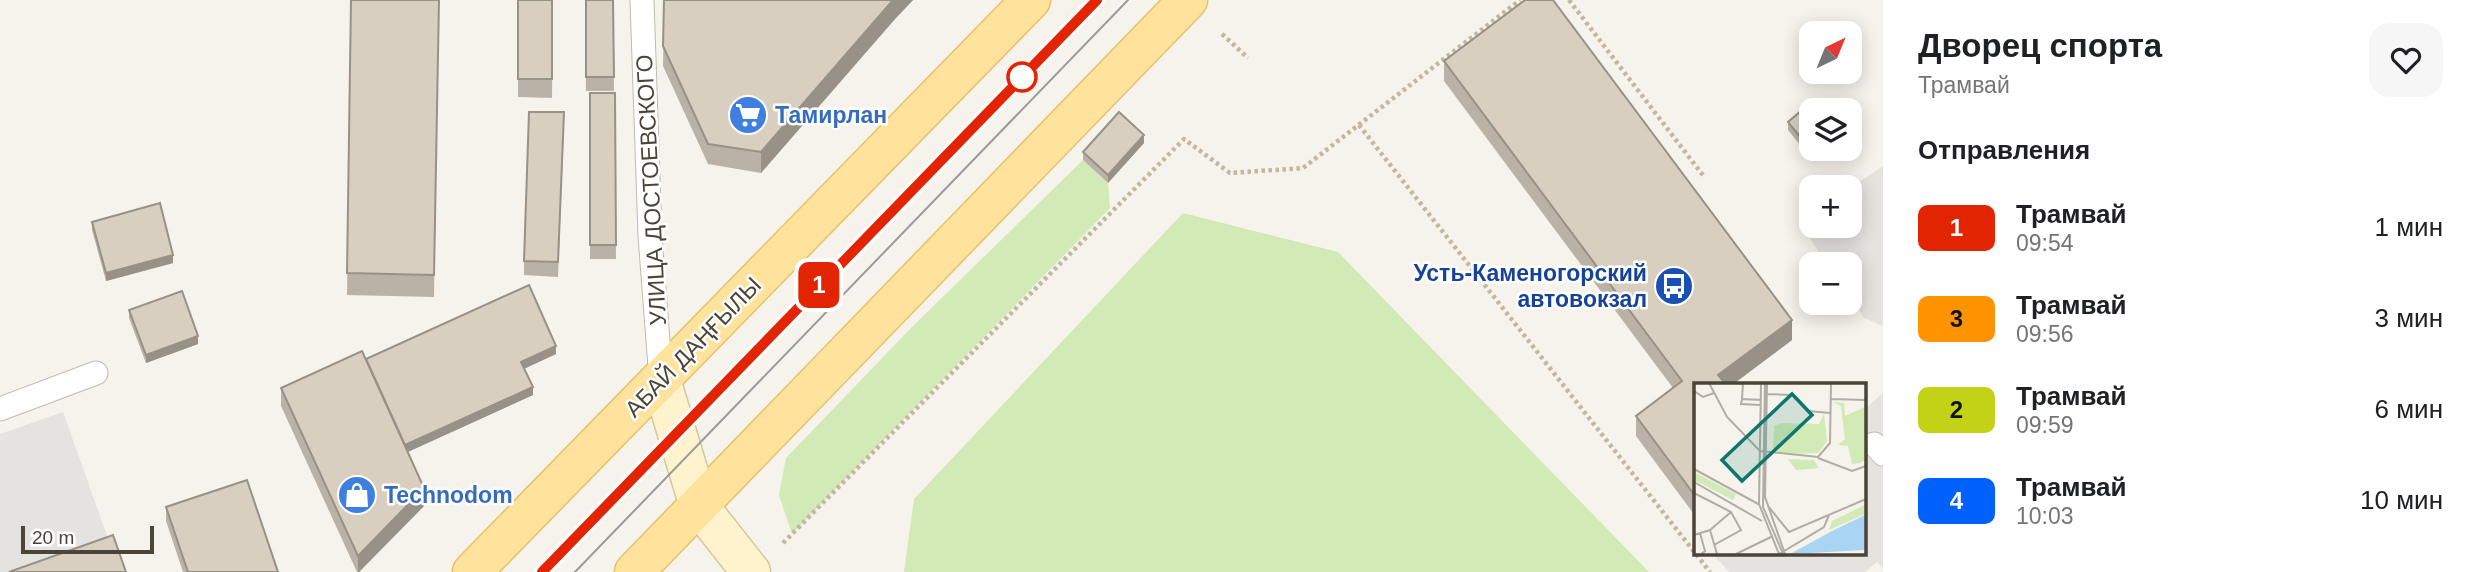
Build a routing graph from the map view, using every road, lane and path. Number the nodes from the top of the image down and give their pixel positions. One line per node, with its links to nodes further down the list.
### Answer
1 (642, 0): 11 (lane, УЛИЦА ДОСТОЕВСКОГО)
2 (1031, 0): 11 (main road, АБАЙ ДАҢҒЫЛЫ)
3 (1188, 0): 13 (main road)
4 (1520, 0): 8 (path)
5 (1569, 0): 9 (path)
6 (1222, 34): 7 (path)
7 (1248, 58)
8 (1359, 125): 14 (path); 16 (path)
9 (1705, 178)
10 (96, 373): 12 (lane)
11 (661, 380): 13 (street); 17 (main road, АБАЙ ДАҢҒЫЛЫ)
12 (0, 409)
13 (699, 506): 16 (street); 18 (main road)
14 (1694, 552)
15 (1696, 554): 19 (path)
16 (762, 562)
17 (472, 572)
18 (635, 572)
19 (1710, 572)

